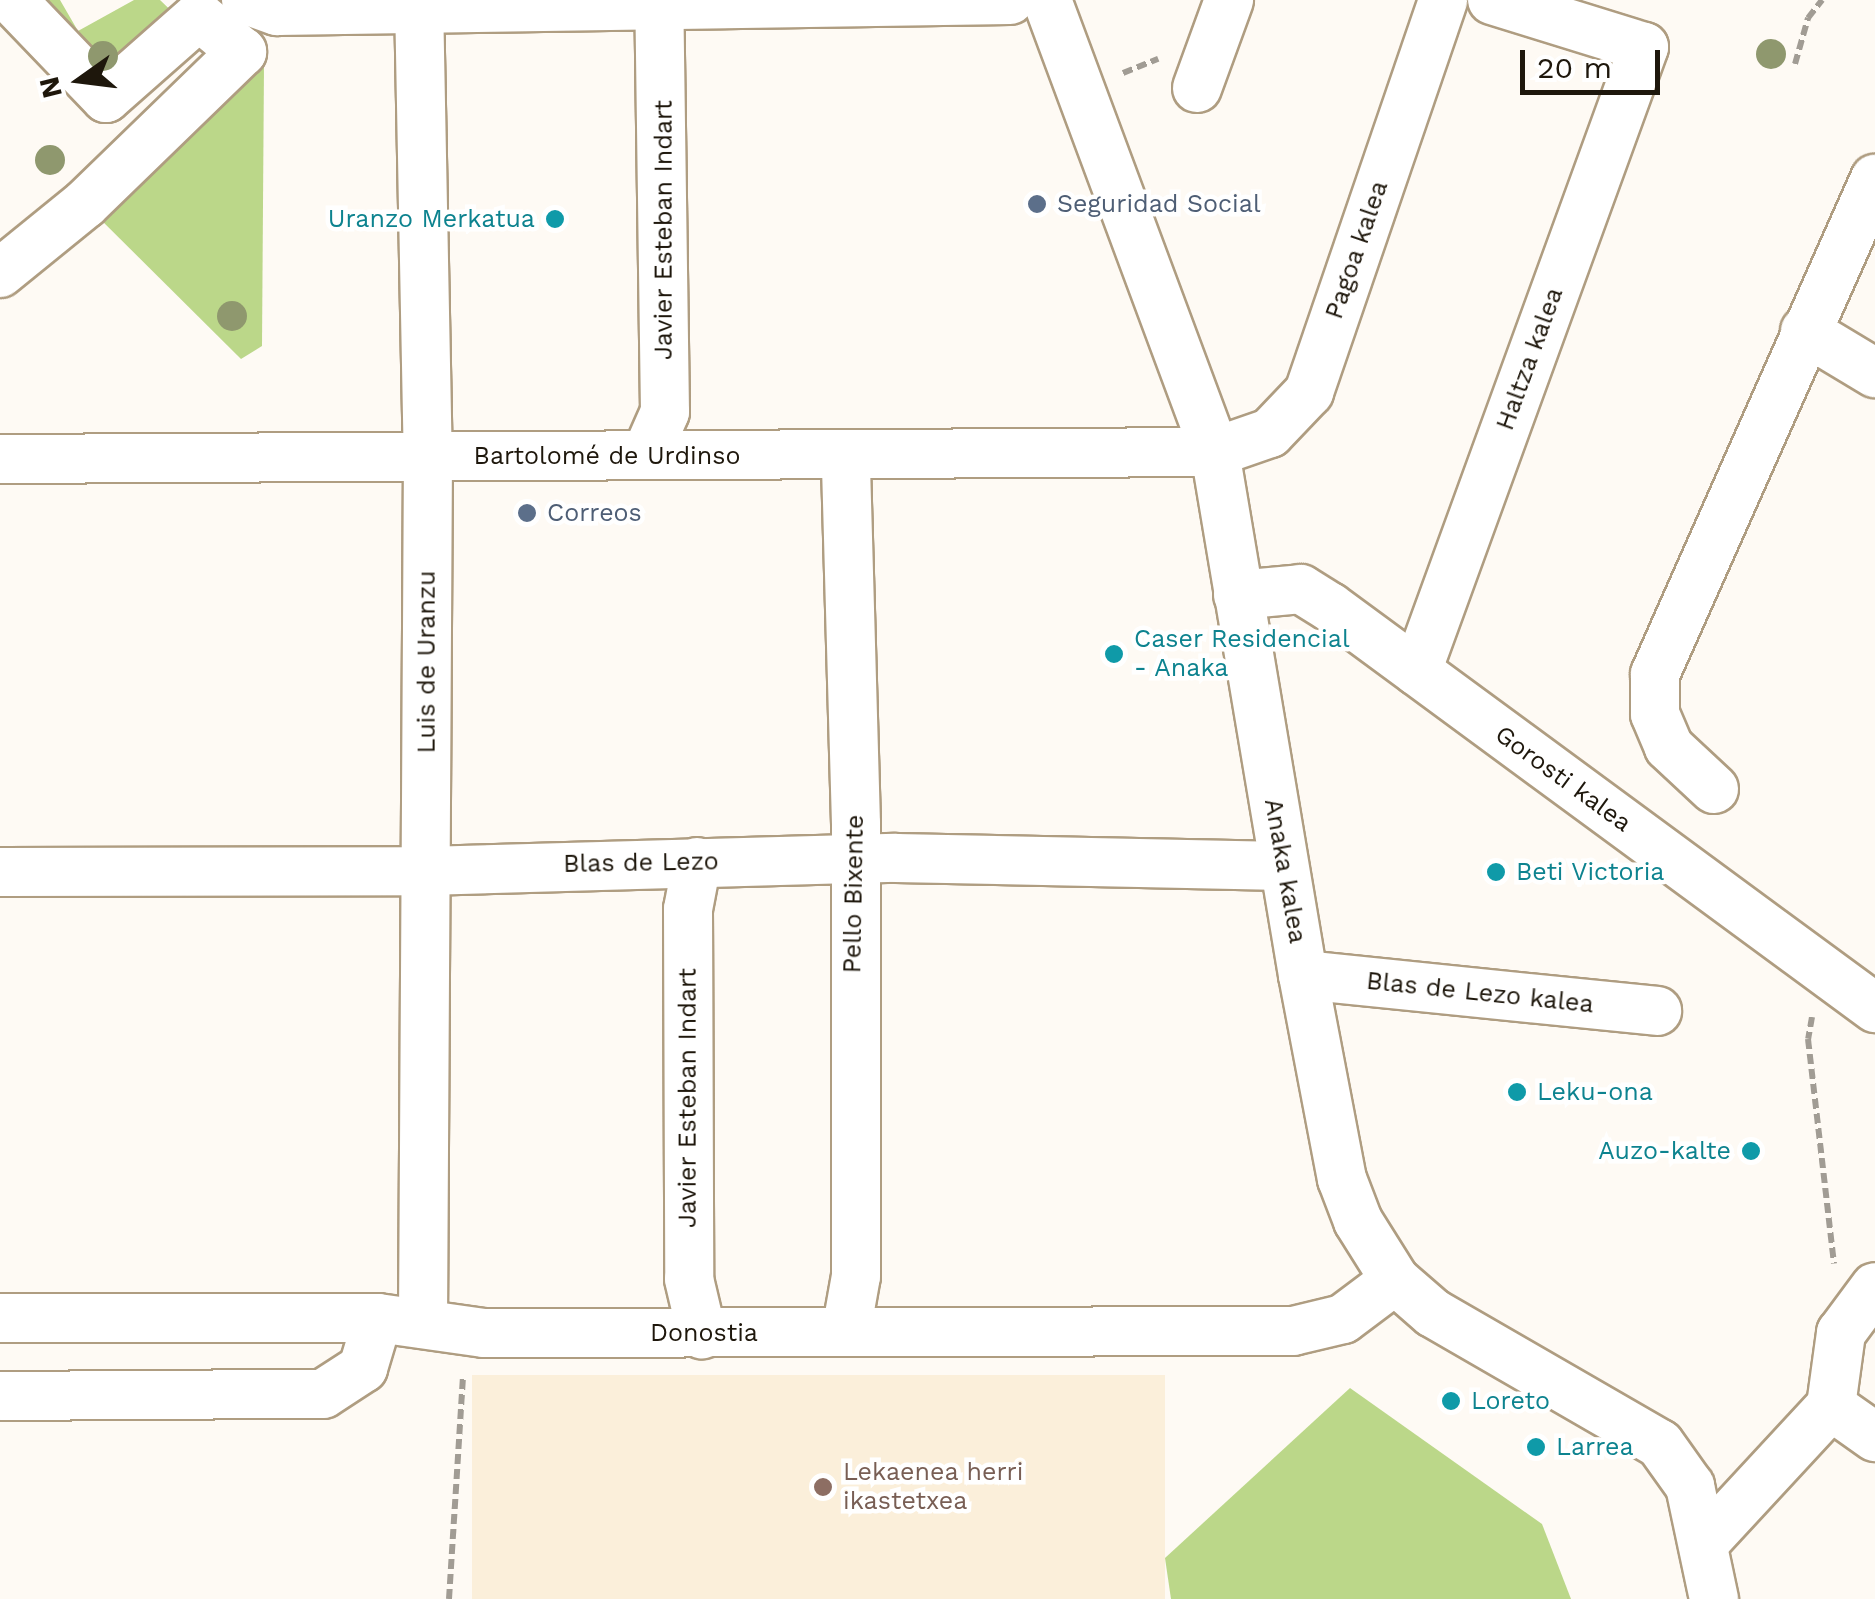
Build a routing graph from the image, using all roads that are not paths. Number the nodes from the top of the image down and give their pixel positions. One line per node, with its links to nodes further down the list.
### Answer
1 (12, 0): 12 (street)
2 (246, 0): 9 (street)
3 (1010, 0): 8 (street)
4 (1047, 0): 15 (street, Anaka kalea)
5 (1229, 0): 10 (street)
6 (1443, 0): 15 (street, Pagoa kalea)
7 (1492, 0): 21 (street, Haltza kalea)
8 (659, 1): 9 (street); 17 (street, Javier Esteban Indart)
9 (420, 3): 16 (street, Luis de Uranzu)
10 (1196, 88)
11 (1875, 179): 13 (street)
12 (0, 273)
13 (1806, 331): 14 (street); 22 (street)
14 (1875, 373)
15 (1215, 452): 18 (street, Bartolomé de Urdinso); 20 (street, Anaka kalea)
16 (428, 455): 17 (street, Bartolomé de Urdinso); 19 (street, Bartolomé de Urdinso); 26 (street, Luis de Uranzu)
17 (646, 455): 18 (street, Bartolomé de Urdinso)
18 (846, 456): 23 (street, Pello Bixente)
19 (0, 459)
20 (1238, 596): 21 (street, Gorosti kalea); 25 (street, Anaka kalea)
21 (1417, 671): 29 (street, Gorosti kalea)
22 (1714, 789)
23 (854, 859): 24 (street, Blas de Lezo); 25 (street, Blas de Lezo); 35 (street, Pello Bixente)
24 (697, 862): 26 (street, Blas de Lezo); 36 (street, Javier Esteban Indart)
25 (1283, 866): 28 (street, Anaka kalea)
26 (425, 871): 27 (street, Blas de Lezo); 34 (street, Luis de Uranzu)
27 (0, 872)
28 (1302, 975): 30 (street, Blas de Lezo kalea); 31 (street, Anaka kalea)
29 (1875, 1008)
30 (1657, 1012)
31 (1395, 1280): 35 (street, Donostia); 40 (street, Anaka kalea)
32 (1875, 1286): 38 (street)
33 (0, 1318): 34 (street, Donostia)
34 (400, 1321): 36 (street, Donostia); 37 (street, Luis de Uranzu)
35 (846, 1332): 36 (street, Donostia)
36 (702, 1334)
37 (0, 1396)
38 (1831, 1406): 39 (street); 40 (street)
39 (1875, 1437)
40 (1702, 1544): 41 (street, Anaka kalea)
41 (1714, 1599)

